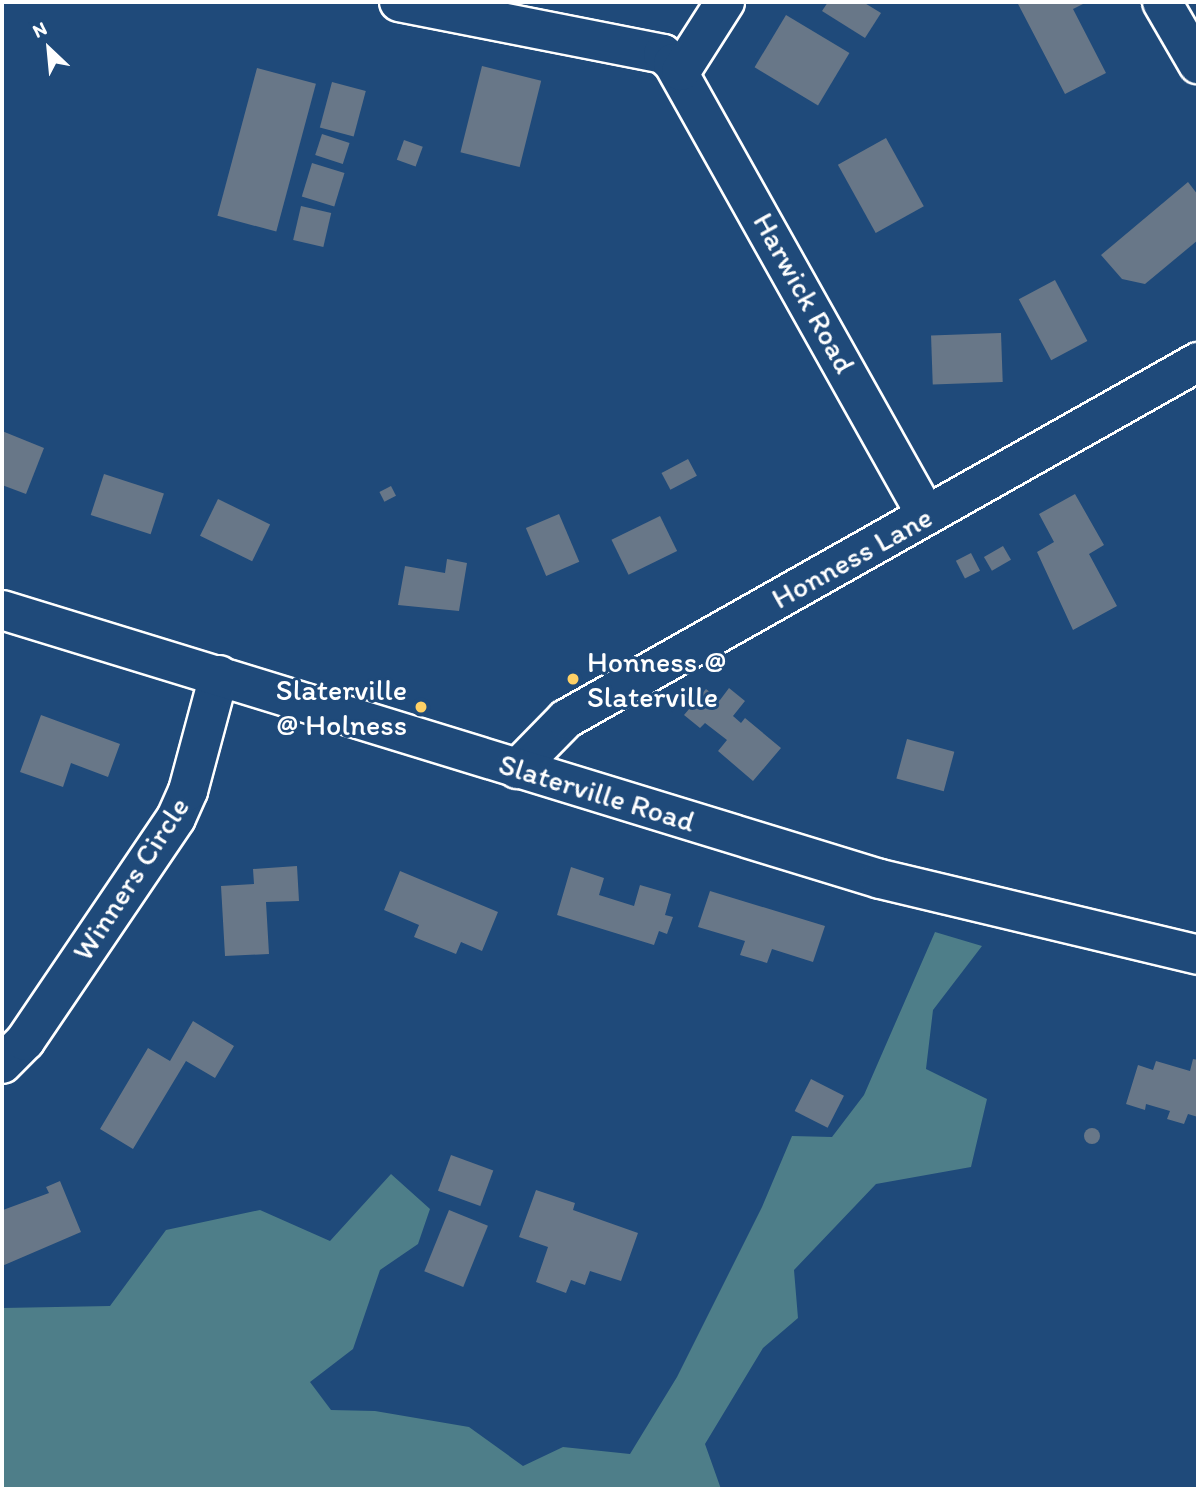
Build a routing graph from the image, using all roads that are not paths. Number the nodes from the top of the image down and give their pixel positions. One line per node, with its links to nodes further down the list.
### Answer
1 (399, 2): 5 (main road)
2 (725, 2): 5 (main road)
3 (1180, 13): 4 (main road)
4 (1198, 64)
5 (681, 71): 7 (main road, Harwick Road)
6 (1198, 362): 7 (main road, Honness Lane)
7 (926, 515): 10 (main road, Honness Lane)
8 (2, 610): 9 (main road, Slaterville Road)
9 (219, 675): 10 (main road, Slaterville Road); 12 (main road, Winners Circle)
10 (517, 769): 11 (main road, Slaterville Road)
11 (1198, 955)
12 (2, 1064)

